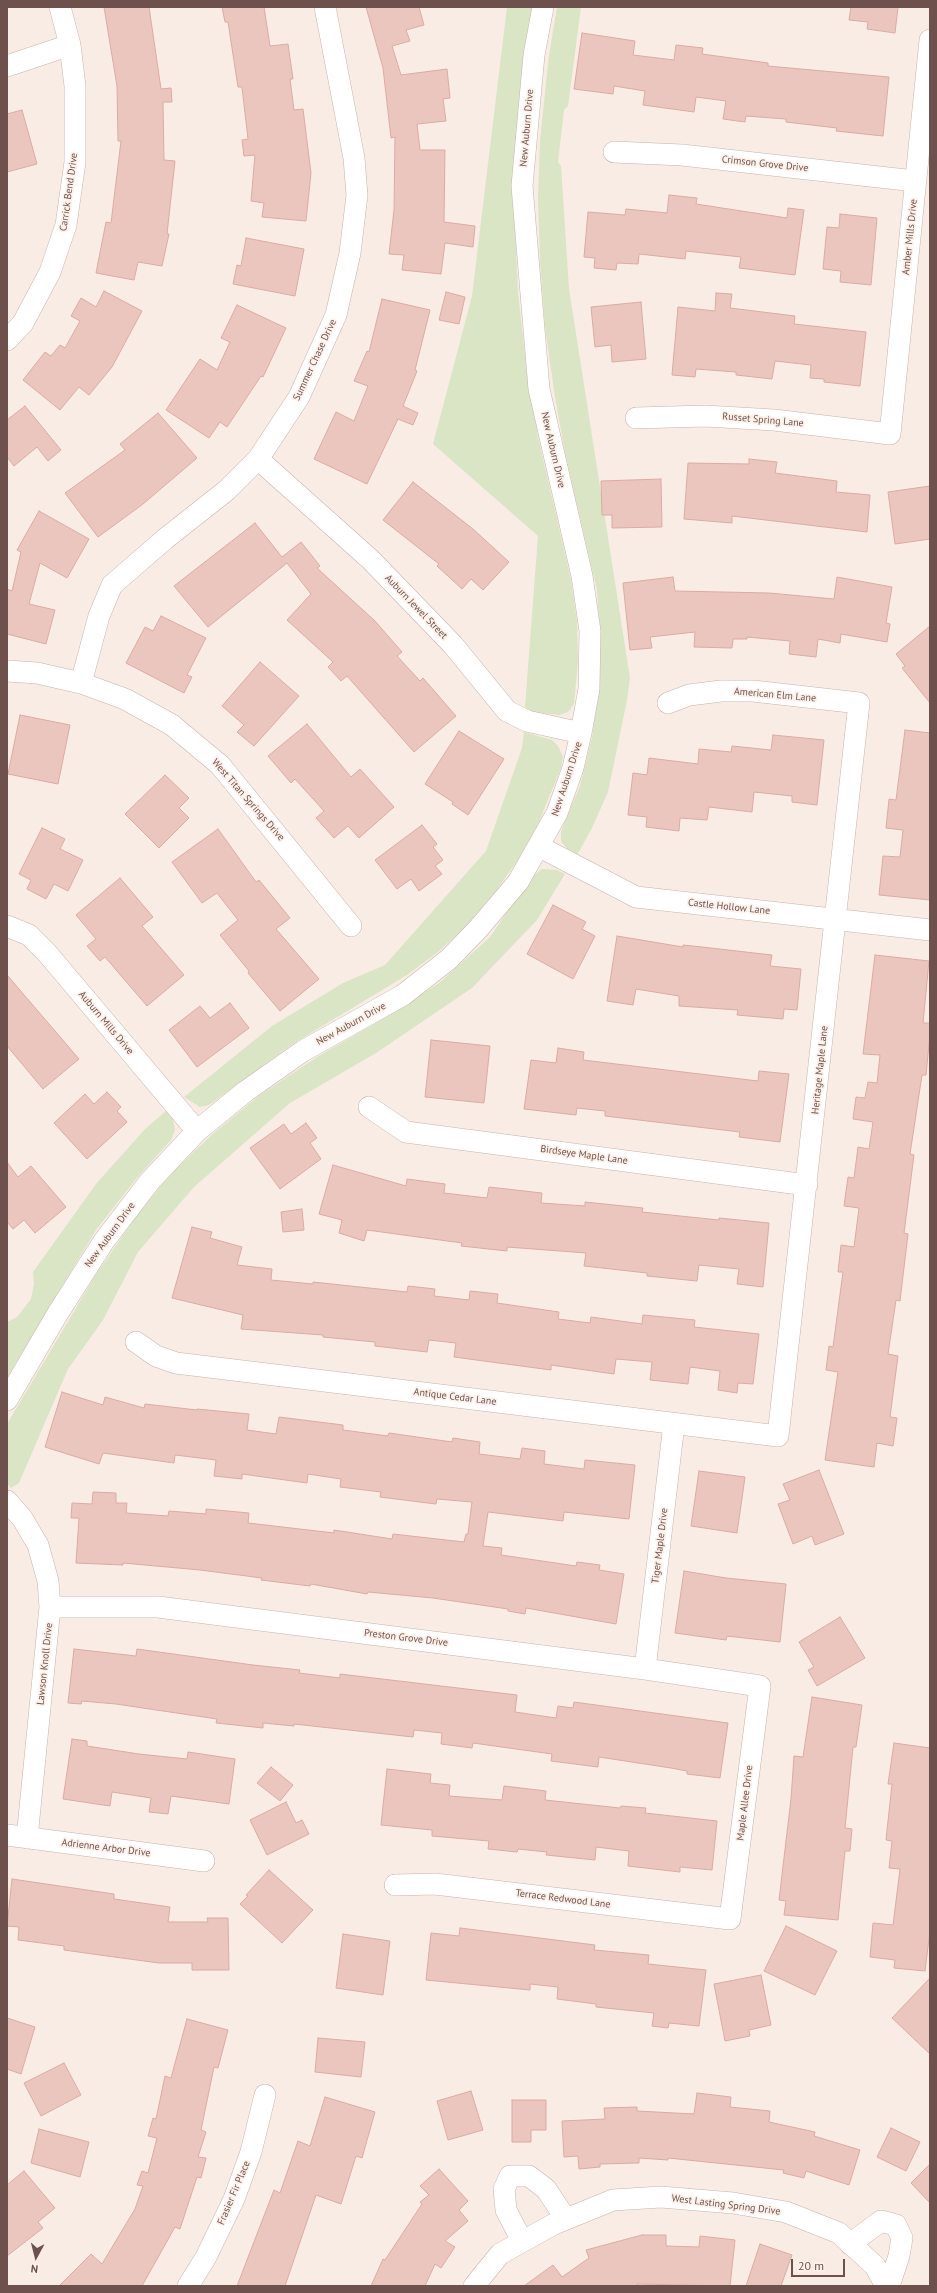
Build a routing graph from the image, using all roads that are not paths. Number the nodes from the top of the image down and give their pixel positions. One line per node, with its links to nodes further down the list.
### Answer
1 (60, 7): 5 (street, Carrick Bend Drive)
2 (325, 7): 12 (street, Summer Chase Drive)
3 (543, 7): 17 (street, New Auburn Drive)
4 (930, 40): 8 (street, Amber Mills Drive)
5 (70, 45): 6 (street); 9 (street, Carrick Bend Drive)
6 (7, 66)
7 (614, 152): 8 (street, Crimson Grove Drive)
8 (916, 181): 11 (street, Amber Mills Drive)
9 (7, 340)
10 (636, 418): 11 (street, Russet Spring Lane)
11 (890, 434)
12 (258, 459): 14 (street, Summer Chase Drive); 17 (street, Auburn Jewel Street)
13 (7, 671): 14 (street, West Titan Springs Drive)
14 (81, 683): 21 (street, West Titan Springs Drive)
15 (668, 703): 16 (street, American Elm Lane)
16 (859, 703): 19 (street, Heritage Maple Lane)
17 (581, 733): 18 (street, New Auburn Drive)
18 (540, 847): 19 (street, Castle Hollow Lane); 24 (street, New Auburn Drive)
19 (836, 919): 22 (street, Castle Hollow Lane); 25 (street, Heritage Maple Lane)
20 (7, 926): 24 (street, Auburn Mills Drive)
21 (351, 926)
22 (930, 930)
23 (369, 1107): 25 (street, Birdseye Maple Lane)
24 (197, 1130): 27 (street, New Auburn Drive)
25 (807, 1185): 29 (street, Heritage Maple Lane)
26 (136, 1342): 28 (street, Antique Cedar Lane)
27 (7, 1400)
28 (674, 1424): 29 (street, Antique Cedar Lane); 32 (street, Tiger Maple Drive)
29 (778, 1436)
30 (7, 1501): 31 (street, Lawson Knoll Drive)
31 (50, 1607): 32 (street, Preston Grove Drive); 34 (street, Lawson Knoll Drive)
32 (645, 1669): 33 (street, Preston Grove Drive)
33 (760, 1686): 37 (street, Maple Allee Drive)
34 (17, 1836): 35 (street, Adrienne Arbor Drive)
35 (204, 1861)
36 (395, 1885): 37 (street, Terrace Redwood Lane)
37 (730, 1920)
38 (266, 2094): 42 (street, Frasier Fir Place)
39 (566, 2219): 40 (street, West Lasting Spring Drive); 40 (street); 41 (street, West Lasting Spring Drive)
40 (522, 2241): 43 (street, West Lasting Spring Drive)
41 (850, 2244): 44 (street, West Lasting Spring Drive); 44 (street)
42 (188, 2286)
43 (474, 2286)
44 (887, 2286)

